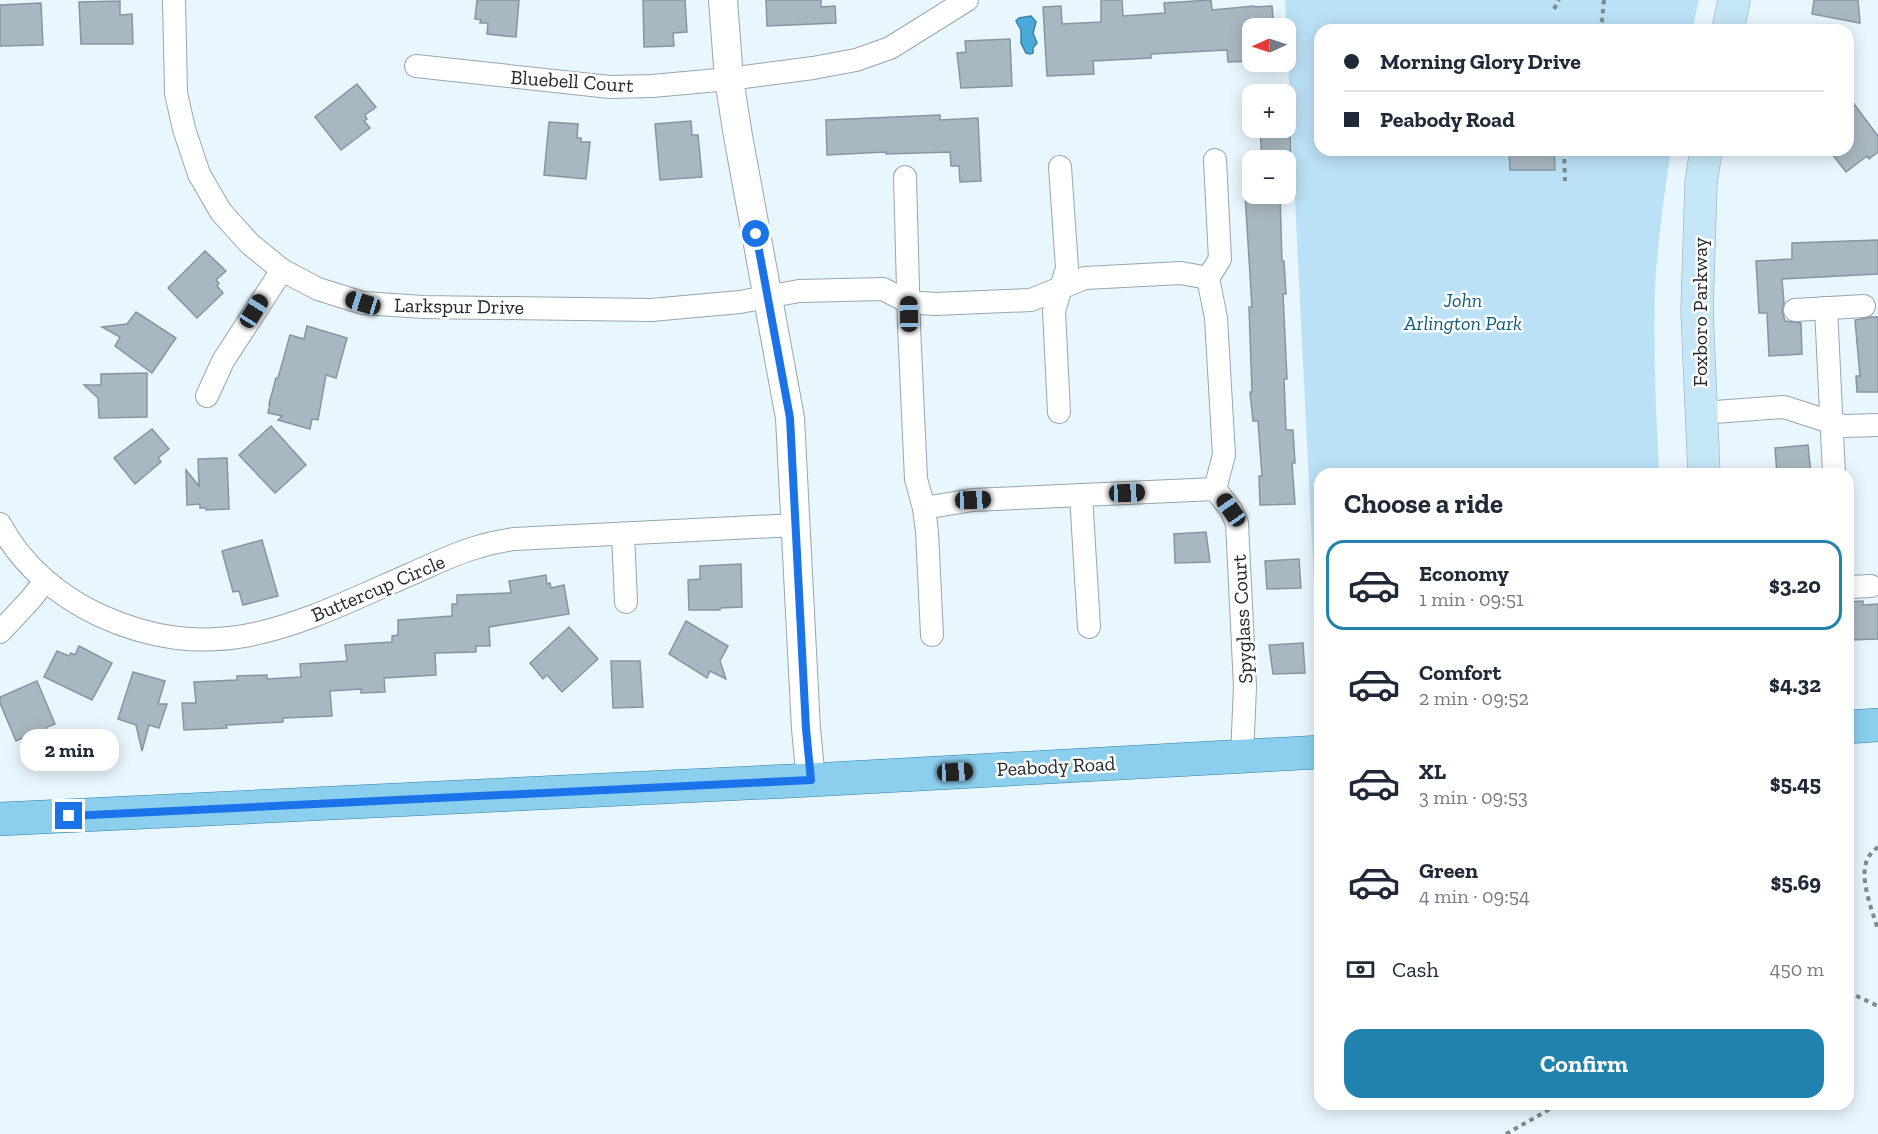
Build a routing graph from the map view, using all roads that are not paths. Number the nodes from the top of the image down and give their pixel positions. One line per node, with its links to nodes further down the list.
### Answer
1 (174, 0): 12 (street, Larkspur Drive)
2 (723, 0): 7 (street)
3 (967, 0): 7 (street, Bluebell Court)
4 (1734, 0): 5 (main road)
5 (1729, 24)
6 (416, 66): 7 (street, Bluebell Court)
7 (729, 79): 15 (street)
8 (1705, 156): 22 (main road, Foxboro Parkway)
9 (1215, 160): 13 (street)
10 (1060, 167): 14 (street)
11 (905, 177): 16 (street)
12 (282, 270): 15 (street, Larkspur Drive); 20 (street)
13 (1208, 278): 14 (street); 27 (street)
14 (1061, 289): 16 (street); 21 (street)
15 (768, 297): 16 (street, Larkspur Drive); 31 (street)
16 (908, 302): 29 (street)
17 (1864, 306): 18 (street)
18 (1826, 308): 19 (street); 23 (street)
19 (1796, 310)
20 (207, 396)
21 (1059, 412)
22 (1701, 413): 23 (street); 25 (main road, Foxboro Parkway)
23 (1832, 422): 24 (street); 26 (street)
24 (1878, 425)
25 (1704, 468)
26 (1834, 468)
27 (1215, 489): 28 (street); 43 (street, Spyglass Court)
28 (1081, 495): 29 (street); 37 (street)
29 (924, 508): 39 (street)
30 (0, 524): 33 (street, Buttercup Circle)
31 (796, 525): 32 (street, Buttercup Circle); 44 (street)
32 (623, 534): 33 (street, Buttercup Circle); 36 (street)
33 (45, 581): 38 (street)
34 (1871, 586): 35 (street)
35 (1854, 587)
36 (626, 602)
37 (1089, 627)
38 (0, 632)
39 (932, 635)
40 (1878, 725): 41 (main road)
41 (1854, 727)
42 (1314, 752): 43 (main road, Peabody Road)
43 (1242, 756): 44 (main road, Peabody Road)
44 (811, 780): 45 (main road, Peabody Road)
45 (0, 819)

